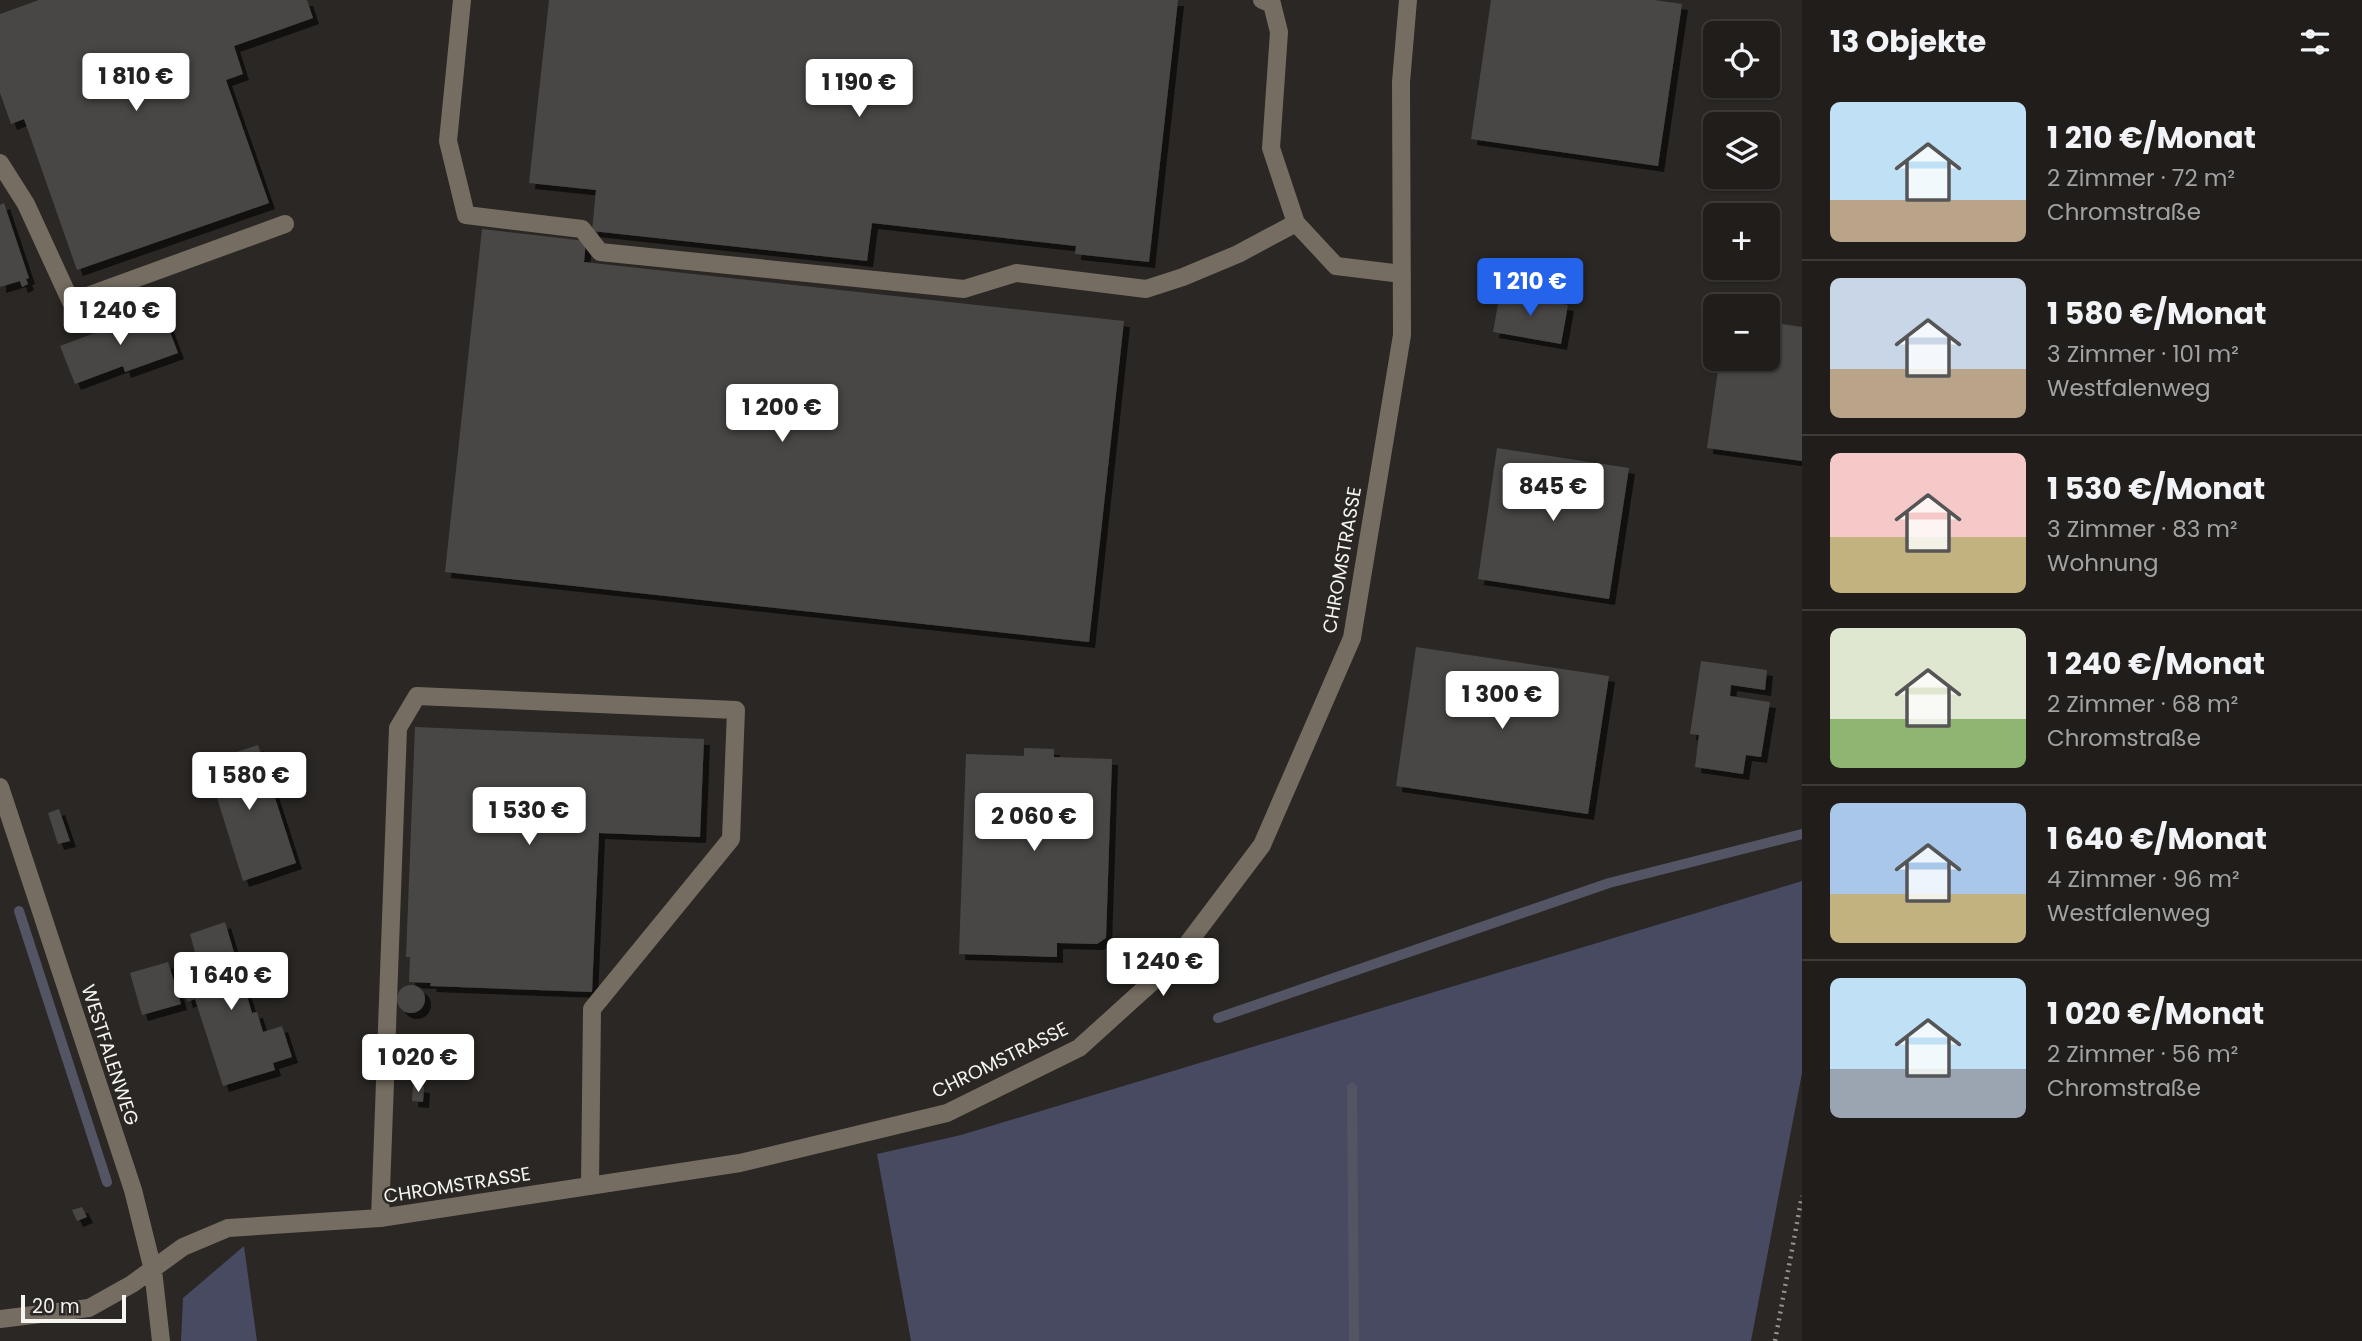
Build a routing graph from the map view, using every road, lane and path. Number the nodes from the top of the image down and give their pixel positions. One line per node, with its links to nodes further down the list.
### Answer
1 (462, 0): 5 (street)
2 (1262, 0): 5 (street)
3 (1408, 0): 7 (street, CHROMSTRASSE)
4 (0, 163): 6 (street)
5 (1296, 223): 7 (street)
6 (285, 224)
7 (1402, 274): 9 (street, CHROMSTRASSE)
8 (0, 788): 12 (street, WESTFALENWEG)
9 (590, 1185): 11 (street, CHROMSTRASSE); 11 (street)
10 (1802, 1196): 15 (path)
11 (380, 1218): 12 (street, CHROMSTRASSE)
12 (153, 1270): 13 (street, CHROMSTRASSE); 14 (street, WESTFALENWEG)
13 (0, 1319)
14 (161, 1341)
15 (1775, 1341)

